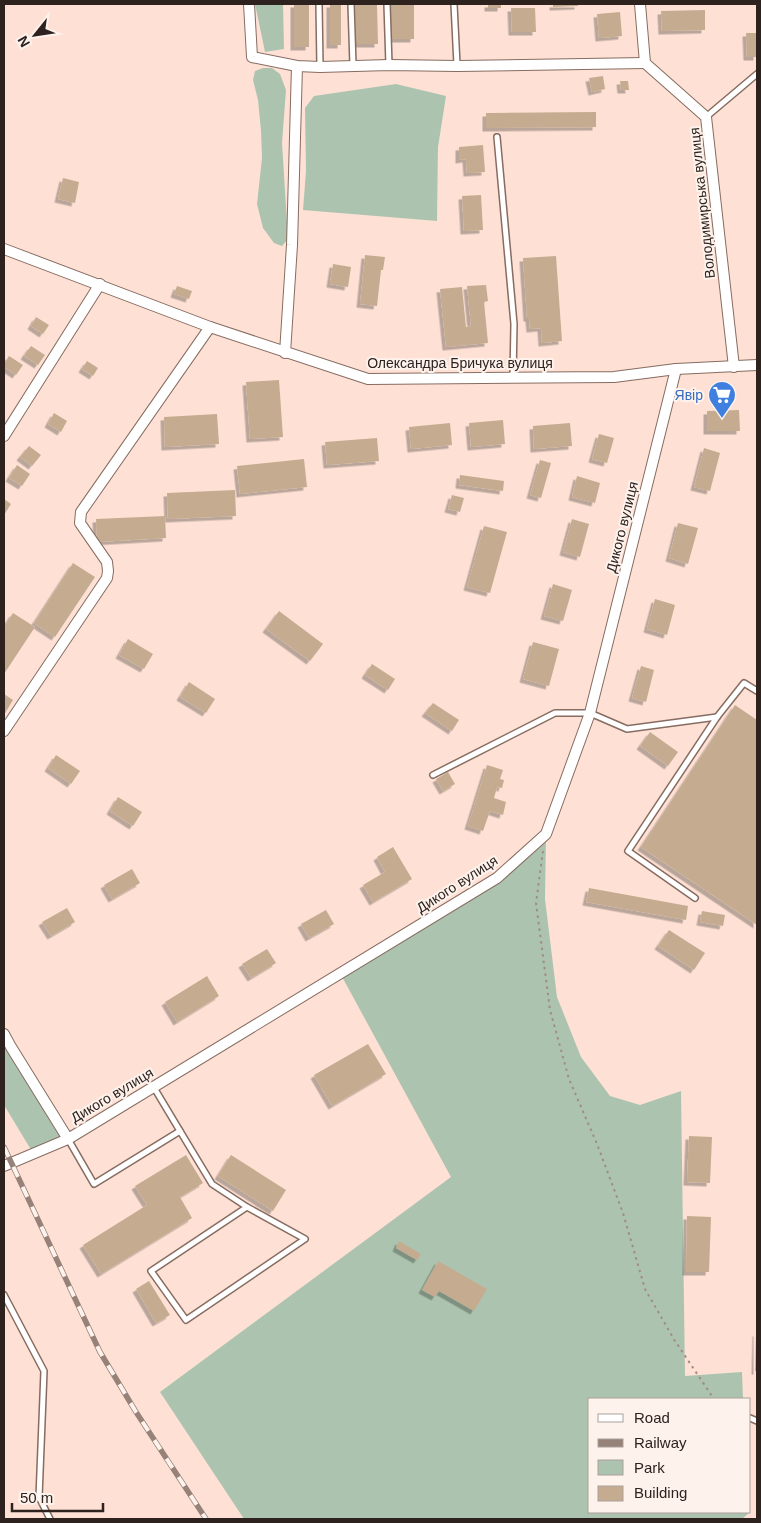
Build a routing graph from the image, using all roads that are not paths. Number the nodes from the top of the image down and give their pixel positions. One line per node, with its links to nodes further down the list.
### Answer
1 (249, 4): 10 (street)
2 (319, 4): 12 (lane)
3 (351, 4): 8 (lane)
4 (387, 4): 9 (lane)
5 (454, 4): 11 (lane)
6 (640, 4): 7 (street)
7 (645, 62): 11 (street); 14 (street, Володимирська вулиця)
8 (353, 65): 9 (street); 12 (street)
9 (388, 65): 11 (street)
10 (298, 66): 12 (street); 19 (street)
11 (457, 66)
12 (320, 67)
13 (757, 74): 14 (lane)
14 (706, 117): 21 (street, Володимирська вулиця)
15 (496, 137): 23 (lane)
16 (4, 249): 17 (street, Олександра Бричука вулиця)
17 (100, 284): 18 (street, Олександра Бричука вулиця); 24 (street)
18 (210, 327): 19 (street, Олександра Бричука вулиця); 28 (street)
19 (285, 352): 23 (street, Олександра Бричука вулиця)
20 (757, 365): 21 (street, Олександра Бричука вулиця)
21 (734, 367): 22 (street, Олександра Бричука вулиця)
22 (676, 369): 23 (street, Олександра Бричука вулиця); 26 (street, Дикого вулиця)
23 (513, 378)
24 (4, 436)
25 (757, 691): 27 (lane)
26 (590, 713): 27 (lane); 29 (lane); 32 (street, Дикого вулиця)
27 (717, 717): 30 (lane)
28 (4, 731)
29 (433, 775)
30 (696, 898)
31 (4, 1034): 34 (street)
32 (153, 1086): 33 (lane); 34 (street, Дикого вулиця)
33 (180, 1131): 34 (lane); 36 (lane)
34 (68, 1139): 35 (street, Дикого вулиця)
35 (4, 1166)
36 (247, 1207): 36 (lane)
37 (4, 1295): 38 (lane)
38 (50, 1519)

